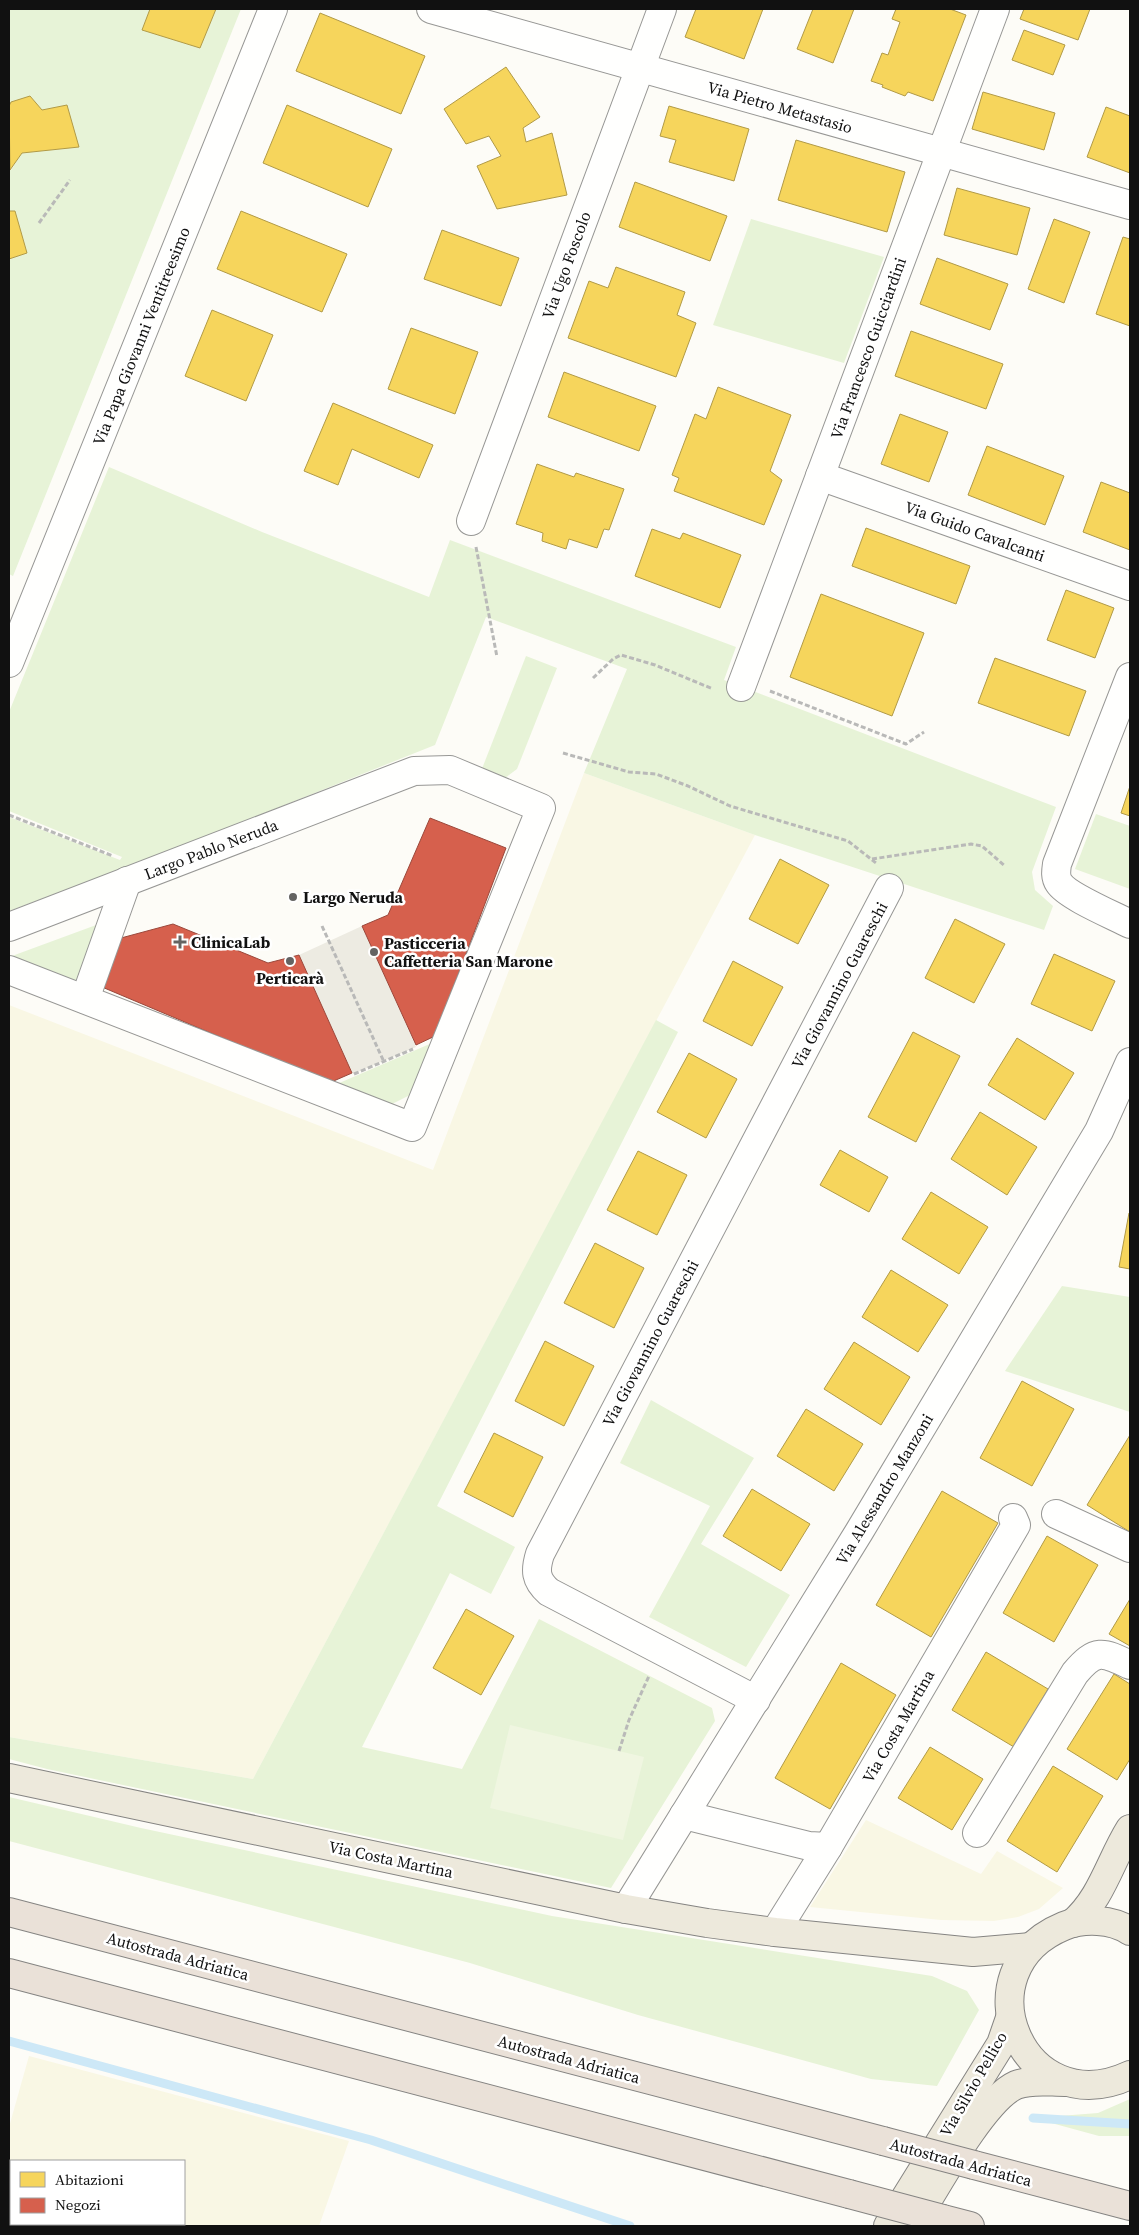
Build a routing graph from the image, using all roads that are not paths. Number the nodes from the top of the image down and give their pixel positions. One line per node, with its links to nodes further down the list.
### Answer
1 (272, 9): 11 (street, Via Papa Giovanni Ventitreesimo)
2 (431, 9): 5 (street, Via Pietro Metastasio)
3 (662, 9): 5 (street, Via Ugo Foscolo)
4 (995, 9): 6 (street, Via Francesco Guicciardini)
5 (640, 67): 6 (street, Via Pietro Metastasio); 9 (street, Via Ugo Foscolo)
6 (942, 152): 7 (street, Via Pietro Metastasio); 8 (street, Via Francesco Guicciardini)
7 (1130, 205)
8 (820, 476): 10 (street, Via Guido Cavalcanti); 13 (street, Via Francesco Guicciardini)
9 (471, 521)
10 (1130, 586)
11 (9, 663)
12 (1130, 677): 16 (street)
13 (743, 684)
14 (127, 881): 17 (street, Largo Pablo Neruda); 19 (street); 19 (street, Largo Pablo Neruda)
15 (889, 888): 25 (street, Via Giovannino Guareschi)
16 (1130, 924)
17 (9, 927)
18 (9, 970): 19 (street)
19 (85, 999)
20 (1130, 1062): 25 (street, Via Alessandro Manzoni)
21 (1056, 1514): 23 (street)
22 (1013, 1518): 30 (street, Via Costa Martina)
23 (1130, 1548)
24 (1130, 1665): 29 (street)
25 (756, 1700): 27 (street, Via Alessandro Manzoni)
26 (9, 1778): 31 (main road, Via Costa Martina)
27 (684, 1815): 30 (street); 31 (street, Via Alessandro Manzoni)
28 (1130, 1829): 33 (main road)
29 (977, 1833)
30 (828, 1847): 35 (street, Via Costa Martina)
31 (626, 1909): 35 (main road, Via Costa Martina)
32 (9, 1912): 42 (highway, Autostrada Adriatica, bridge)
33 (1073, 1923): 34 (main road); 36 (main road)
34 (1130, 1931)
35 (775, 1932): 37 (main road, Via Costa Martina)
36 (1031, 1946): 37 (main road, Via Costa Martina); 39 (main road, Via Silvio Pellico)
37 (973, 1952): 39 (main road)
38 (9, 1973): 45 (highway, bridge)
39 (1010, 2005): 41 (main road); 43 (main road, Via Silvio Pellico)
40 (1130, 2075): 41 (main road)
41 (1067, 2082): 44 (main road, Via Silvio Pellico)
42 (1130, 2206)
43 (888, 2226)
44 (912, 2226)
45 (970, 2226)

